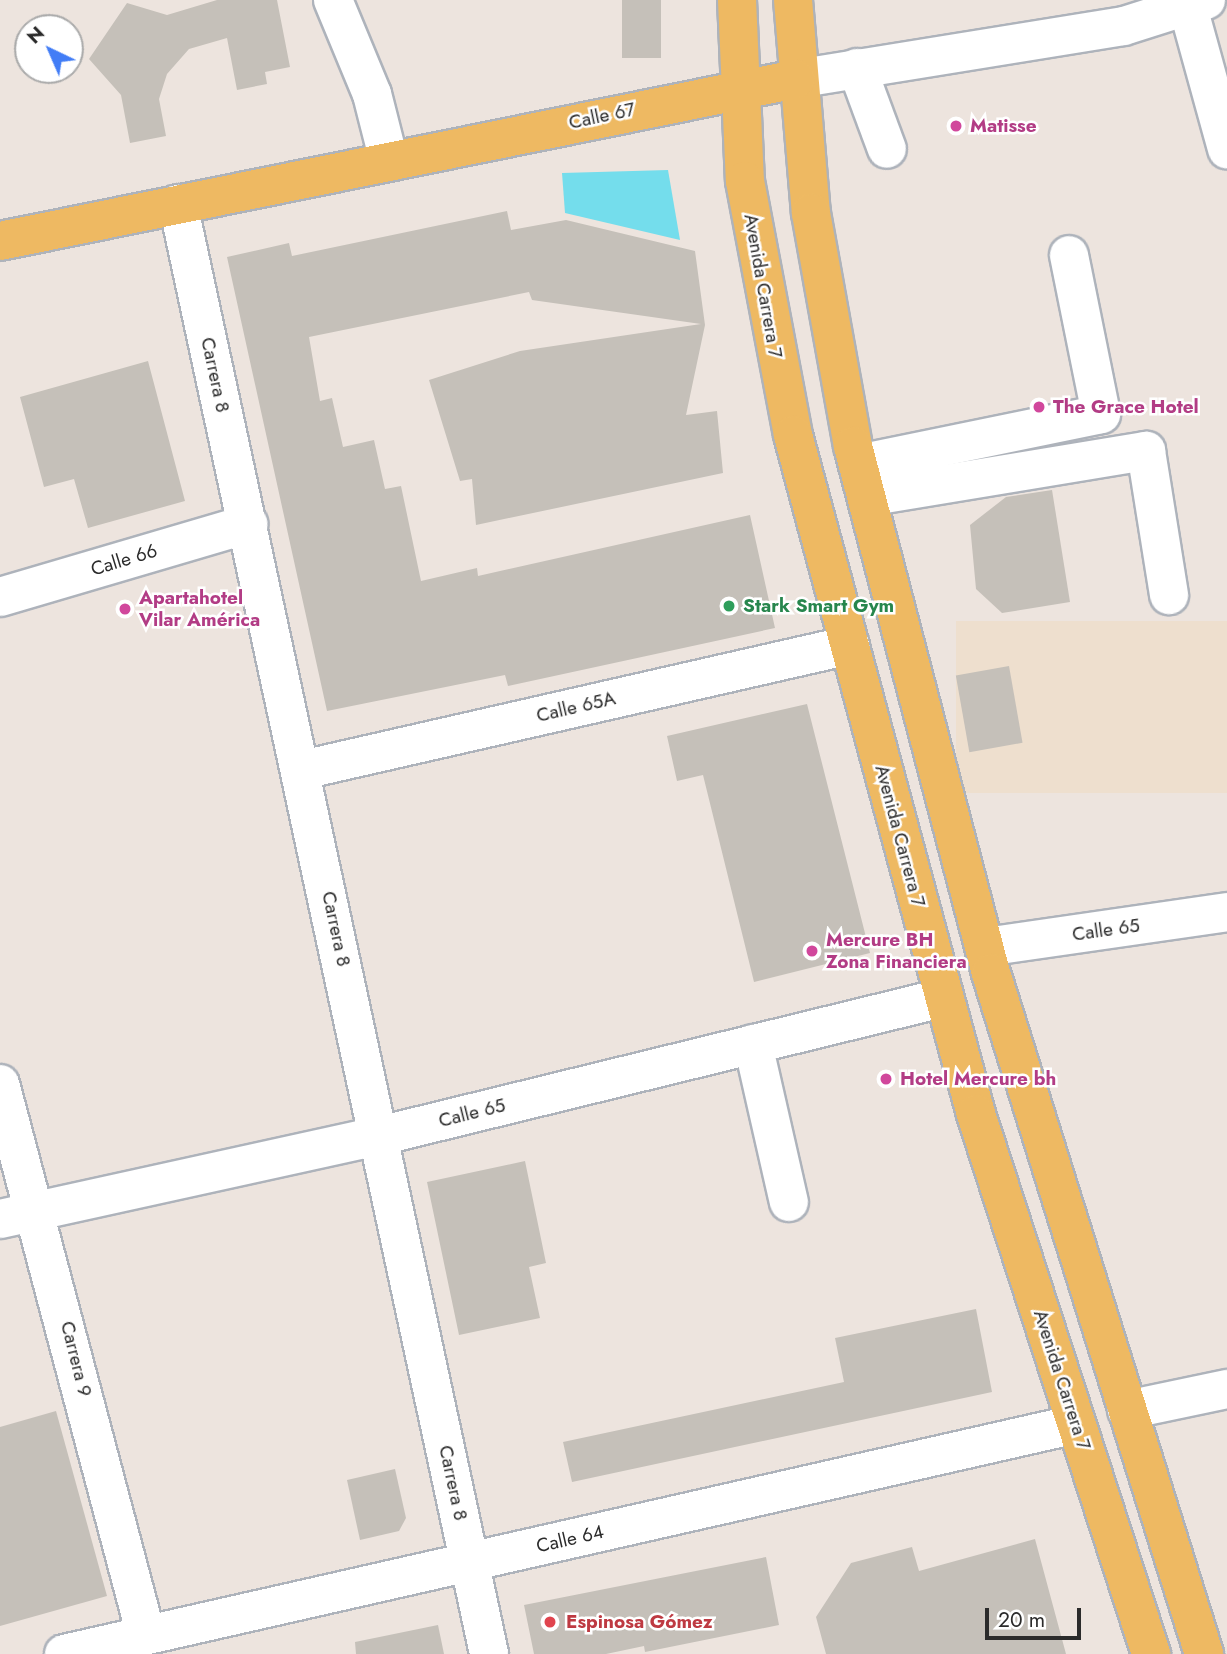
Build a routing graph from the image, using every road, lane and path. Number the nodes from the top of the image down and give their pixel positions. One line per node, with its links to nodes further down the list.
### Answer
1 (333, 0): 10 (street)
2 (737, 0): 7 (main road, Avenida Carrera 7)
3 (793, 0): 6 (main road)
4 (1193, 3): 5 (street, Calle 67); 9 (street)
5 (857, 68): 6 (street, Calle 67); 8 (street)
6 (796, 79): 7 (main road, Calle 67); 14 (main road)
7 (737, 90): 10 (main road, Calle 67); 18 (main road, Avenida Carrera 7)
8 (887, 149)
9 (1227, 149)
10 (389, 161): 11 (main road, Calle 67)
11 (178, 204): 12 (main road, Calle 67); 15 (street, Carrera 8)
12 (0, 241)
13 (1069, 255): 14 (street)
14 (863, 481): 16 (street); 21 (main road)
15 (248, 524): 17 (street, Calle 66); 19 (street, Carrera 8)
16 (1169, 595)
17 (0, 597)
18 (850, 645): 19 (street, Calle 65A); 22 (main road, Avenida Carrera 7)
19 (302, 770): 25 (street, Carrera 8)
20 (1227, 912): 21 (street, Calle 65)
21 (985, 947): 30 (main road)
22 (942, 998): 23 (street, Calle 65); 31 (main road, Avenida Carrera 7)
23 (753, 1044): 25 (street, Calle 65); 26 (street)
24 (0, 1084): 27 (street, Carrera 9)
25 (379, 1136): 27 (street, Calle 65); 32 (street, Carrera 8)
26 (789, 1202)
27 (37, 1210): 28 (street, Calle 65); 33 (street, Carrera 9)
28 (0, 1219)
29 (1227, 1389): 30 (street)
30 (1127, 1410): 37 (main road)
31 (1076, 1424): 32 (street, Calle 64); 36 (main road, Avenida Carrera 7)
32 (469, 1562): 33 (street, Calle 64); 35 (street, Carrera 8)
33 (146, 1636): 34 (street, Calle 64)
34 (64, 1654)
35 (489, 1654)
36 (1151, 1654)
37 (1204, 1654)

